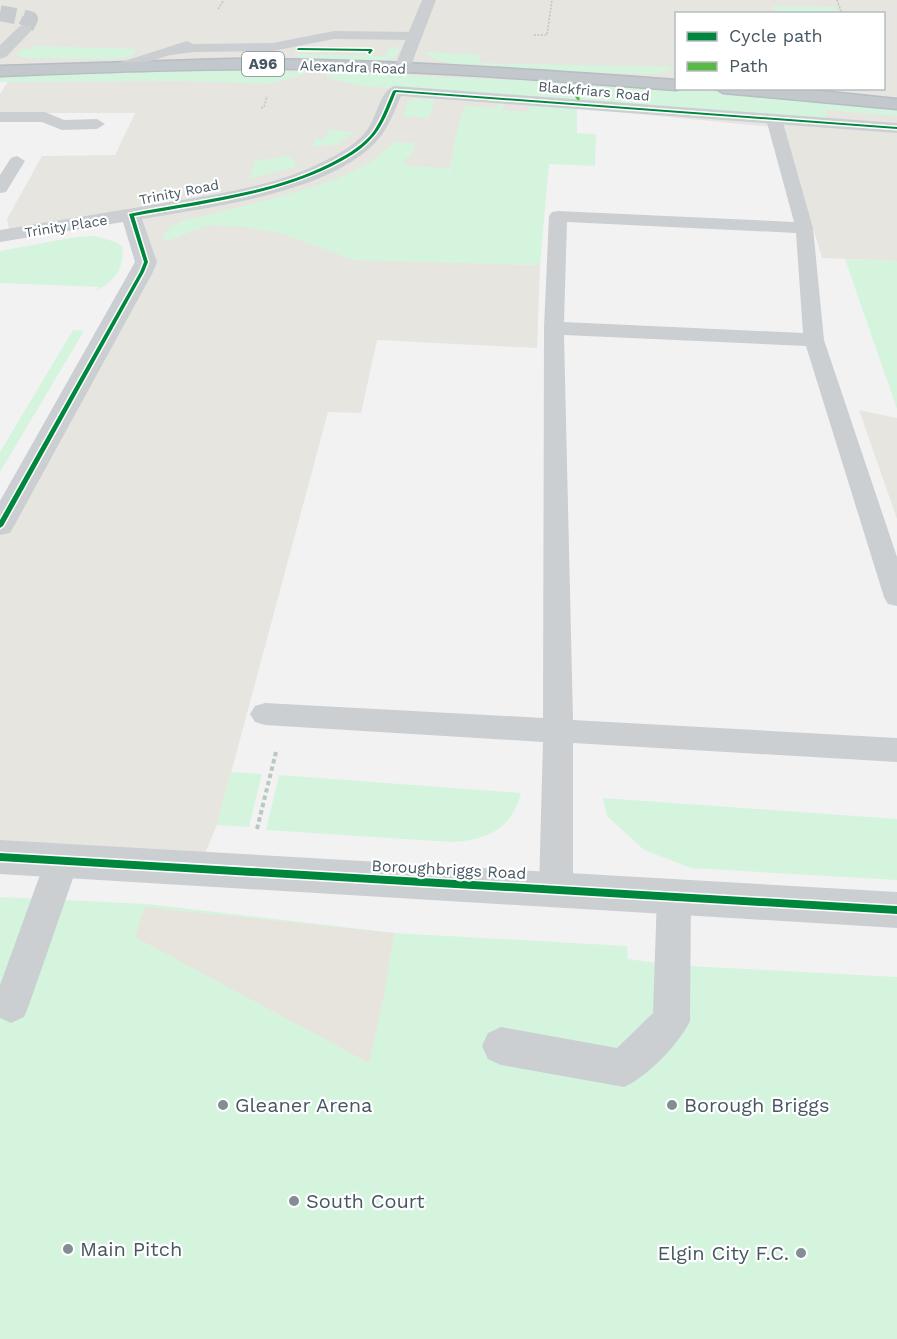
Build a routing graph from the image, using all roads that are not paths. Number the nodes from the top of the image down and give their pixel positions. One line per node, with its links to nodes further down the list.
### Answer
1 (429, 0): 9 (street)
2 (25, 29): 15 (street)
3 (206, 33): 14 (lane)
4 (221, 33): 14 (lane)
5 (237, 33): 13 (lane)
6 (253, 33): 10 (lane)
7 (296, 33): 12 (lane)
8 (334, 35): 9 (lane); 9 (lane); 12 (lane)
9 (413, 39): 19 (street)
10 (210, 47): 11 (lane); 13 (lane)
11 (227, 47): 12 (lane); 12 (lane)
12 (250, 47)
13 (194, 48): 14 (lane)
14 (169, 51): 17 (lane)
15 (0, 54)
16 (0, 64): 18 (highway, Alexandra Road / A96)
17 (123, 66): 18 (highway, Alexandra Road / A96); 19 (highway, Alexandra Road / A96)
18 (70, 67): 20 (highway, Alexandra Road / A96)
19 (402, 68): 22 (highway, Alexandra Road / A96)
20 (0, 71)
21 (675, 77): 22 (highway, Alexandra Road / A96)
22 (599, 79): 23 (highway, Alexandra Road / A96)
23 (675, 85)
24 (748, 90): 26 (highway)
25 (469, 95): 27 (street, Blackfriars Road); 33 (street, Trinity Road)
26 (897, 104)
27 (782, 115): 30 (street, Blackfriars Road); 34 (lane)
28 (0, 117): 29 (lane)
29 (97, 124)
30 (897, 128)
31 (17, 161): 32 (lane)
32 (0, 188)
33 (132, 215): 35 (street, Trinity Place); 38 (street, Trinity Road)
34 (804, 228): 36 (lane); 37 (lane)
35 (0, 236)
36 (554, 328): 37 (lane); 41 (lane)
37 (814, 340): 39 (lane)
38 (0, 526)
39 (897, 597)
40 (276, 715): 41 (lane)
41 (558, 732): 42 (lane); 45 (lane)
42 (897, 750)
43 (0, 857): 44 (street, Boroughbriggs Road)
44 (62, 861): 45 (street, Boroughbriggs Road); 48 (lane)
45 (556, 889): 46 (street, Boroughbriggs Road)
46 (674, 896): 47 (street, Boroughbriggs Road); 49 (lane)
47 (897, 910)
48 (11, 1005)
49 (501, 1046)

